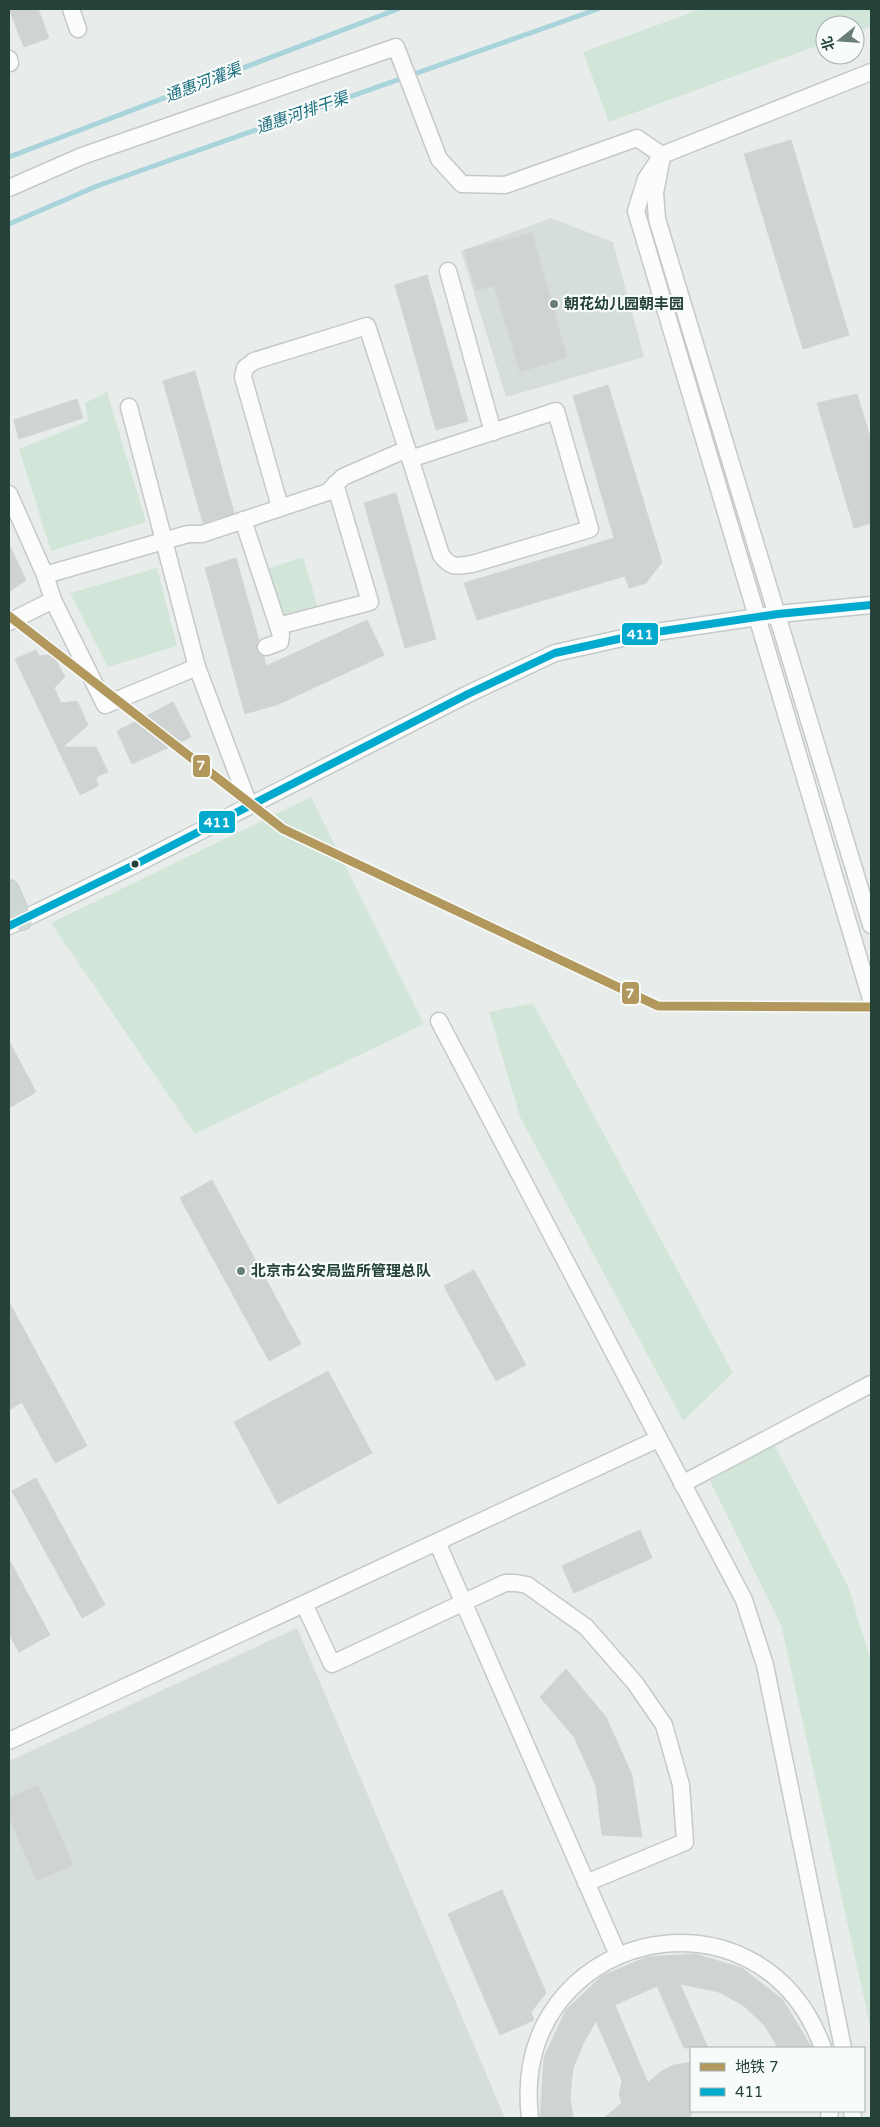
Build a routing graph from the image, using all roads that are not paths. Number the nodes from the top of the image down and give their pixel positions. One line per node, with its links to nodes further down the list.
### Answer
1 (71, 9): 2 (street)
2 (78, 29)
3 (871, 72): 4 (street)
4 (662, 155): 5 (street); 18 (street); 19 (street)
5 (9, 188)
6 (448, 271): 8 (street)
7 (129, 407): 14 (street)
8 (493, 432): 9 (street); 9 (street)
9 (408, 454): 10 (street); 12 (street)
10 (335, 484): 12 (street); 21 (street)
11 (9, 494): 15 (street)
12 (280, 507): 13 (street)
13 (243, 520): 14 (street); 21 (street)
14 (164, 541): 15 (street); 23 (street)
15 (45, 575): 16 (street)
16 (54, 600): 20 (street); 23 (street)
17 (871, 606): 18 (street)
18 (778, 614): 19 (street); 27 (street)
19 (758, 617): 24 (street); 28 (street)
20 (9, 622)
21 (278, 626): 22 (street)
22 (266, 648)
23 (198, 668): 24 (street)
24 (249, 805): 26 (street)
25 (9, 890): 26 (main road)
26 (15, 923)
27 (871, 926)
28 (871, 999)
29 (439, 1021): 31 (street)
30 (871, 1384): 32 (street)
31 (658, 1439): 32 (street); 33 (street)
32 (682, 1484): 40 (street)
33 (437, 1542): 34 (street); 35 (street)
34 (463, 1601): 35 (street); 37 (street); 37 (street)
35 (304, 1604): 36 (street)
36 (9, 1741)
37 (586, 1883): 38 (street)
38 (618, 1955): 39 (street); 41 (street)
39 (823, 2047)
40 (843, 2047)
41 (530, 2118)

